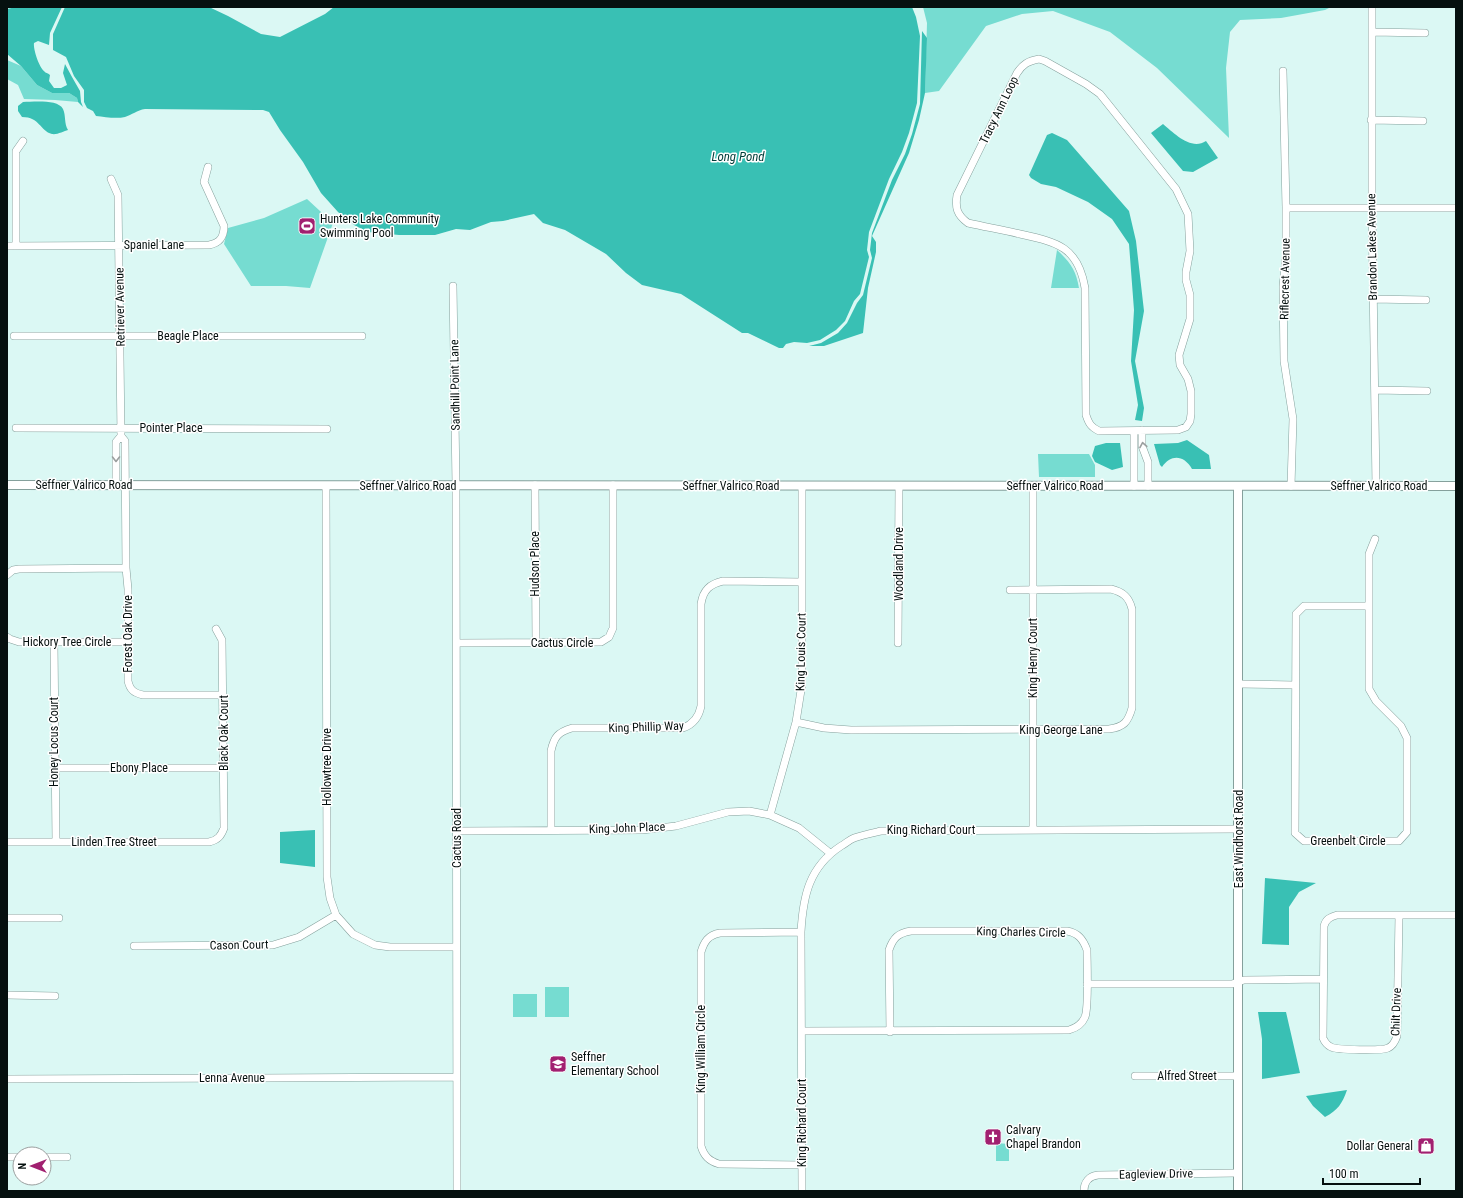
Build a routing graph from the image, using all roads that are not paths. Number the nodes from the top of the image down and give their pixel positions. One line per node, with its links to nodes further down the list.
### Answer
1 (1372, 7): 2 (street, Brandon Lakes Avenue)
2 (1372, 32): 3 (street); 5 (street, Brandon Lakes Avenue)
3 (1425, 33)
4 (1283, 71): 10 (street, Riflecrest Avenue)
5 (1371, 120): 6 (street); 11 (street, Brandon Lakes Avenue)
6 (1423, 121)
7 (23, 141): 15 (street)
8 (208, 167): 13 (street, Spaniel Lane)
9 (111, 179): 13 (street, Retriever Avenue)
10 (1286, 208): 11 (street); 44 (street, Riflecrest Avenue)
11 (1372, 208): 12 (street); 17 (street, Brandon Lakes Avenue)
12 (1456, 208)
13 (119, 245): 15 (street, Spaniel Lane); 20 (street, Retriever Avenue)
14 (7, 246): 15 (street, Spaniel Lane)
15 (16, 246)
16 (453, 286): 34 (street, Sandhill Point Lane)
17 (1373, 299): 18 (street); 22 (street, Brandon Lakes Avenue)
18 (1426, 300)
19 (14, 336): 20 (street, Beagle Place)
20 (121, 336): 21 (street, Beagle Place); 25 (street, Retriever Avenue)
21 (362, 336)
22 (1375, 390): 23 (street); 45 (street, Brandon Lakes Avenue)
23 (1427, 391)
24 (16, 428): 25 (street, Pointer Place)
25 (121, 428): 26 (street, Pointer Place); 28 (street, Retriever Avenue)
26 (327, 429)
27 (1138, 430): 27 (street, Tracy Ann Loop); 29 (street); 30 (street, one-way to 27)
28 (121, 436): 32 (street, Retriever Avenue, one-way to 32); 33 (street, Retriever Avenue)
29 (1134, 460): 30 (street); 41 (street)
30 (1147, 460): 42 (street)
31 (7, 485): 32 (street, Seffner Valrico Road)
32 (116, 485): 33 (street, Seffner Valrico Road)
33 (125, 485): 37 (street, Seffner Valrico Road); 48 (street, Forest Oak Drive)
34 (456, 485): 35 (street, Seffner Valrico Road); 37 (street, Seffner Valrico Road); 58 (street, Cactus Road)
35 (535, 485): 36 (street, Seffner Valrico Road); 59 (street, Hudson Place)
36 (613, 485): 38 (street, Seffner Valrico Road); 59 (street, Cactus Circle)
37 (326, 486): 77 (street, Hollowtree Drive)
38 (802, 486): 39 (street, Seffner Valrico Road); 50 (street, King Louis Court)
39 (899, 486): 40 (street, Seffner Valrico Road); 60 (street, Woodland Drive)
40 (1033, 486): 41 (street, Seffner Valrico Road); 52 (street, King Henry Court)
41 (1134, 486): 42 (street, Seffner Valrico Road)
42 (1148, 486): 43 (street, Seffner Valrico Road)
43 (1238, 486): 44 (street, Seffner Valrico Road); 61 (street, East Windhorst Road)
44 (1291, 486): 45 (street, Seffner Valrico Road)
45 (1376, 486): 46 (street, Seffner Valrico Road)
46 (1456, 486)
47 (1375, 539): 53 (street, Greenbelt Circle)
48 (126, 568): 49 (street); 57 (street, Forest Oak Drive)
49 (7, 575)
50 (802, 582): 64 (street, King Louis Court); 70 (street, King Phillip Way)
51 (1010, 590): 52 (street, King George Lane)
52 (1033, 590): 65 (street, King Henry Court); 65 (street, King George Lane)
53 (1368, 606): 62 (street, Greenbelt Circle); 62 (street, Greenbelt Circle)
54 (216, 629): 63 (street, Black Oak Court)
55 (7, 637): 56 (street, Hickory Tree Circle)
56 (54, 642): 57 (street, Hickory Tree Circle); 66 (street, Honey Locus Court)
57 (128, 642): 63 (street, Forest Oak Drive)
58 (457, 643): 59 (street, Cactus Circle); 72 (street, Cactus Road)
59 (536, 643)
60 (898, 643)
61 (1239, 684): 62 (street); 69 (street, East Windhorst Road)
62 (1294, 685)
63 (223, 695): 67 (street, Black Oak Court)
64 (796, 722): 65 (street, King George Lane); 68 (street, King Louis Court)
65 (1033, 730): 71 (street, King Henry Court)
66 (54, 768): 67 (street, Ebony Place); 75 (street, Honey Locus Court)
67 (224, 768): 73 (street, Black Oak Court)
68 (770, 815): 70 (street, King John Place); 76 (street, King John Place)
69 (1239, 829): 71 (street, King Richard Court); 86 (street, East Windhorst Road)
70 (551, 830): 72 (street, King John Place)
71 (1033, 830): 76 (street, King Richard Court)
72 (457, 831): 84 (street, Cactus Road)
73 (220, 838): 75 (street, Linden Tree Street)
74 (7, 842): 75 (street, Linden Tree Street)
75 (56, 842)
76 (830, 853): 82 (street, King Richard Court)
77 (336, 915): 83 (street, Cason Court); 84 (street, Hollowtree Drive)
78 (1399, 915): 79 (street, Chilt Drive); 85 (street, Chilt Drive); 85 (street, Chilt Drive)
79 (1456, 915)
80 (7, 918): 81 (street)
81 (60, 918)
82 (801, 932): 90 (street, King Richard Court); 98 (street, King William Circle)
83 (134, 946)
84 (456, 947): 92 (street, Cactus Road)
85 (1323, 979): 86 (street)
86 (1238, 981): 87 (street); 94 (street, East Windhorst Road)
87 (1087, 984): 91 (street, King Charles Circle); 91 (street, King Charles Circle)
88 (7, 995): 89 (street)
89 (55, 996)
90 (802, 1032): 91 (street, King Charles Circle); 98 (street, King Richard Court)
91 (890, 1032)
92 (456, 1076): 95 (street, Lenna Avenue); 100 (street, Cactus Road)
93 (1135, 1076): 94 (street, Alfred Street)
94 (1238, 1076): 99 (street, East Windhorst Road)
95 (7, 1079)
96 (52, 1157): 97 (street)
97 (67, 1157)
98 (802, 1165): 101 (street, King Richard Court)
99 (1238, 1173): 102 (street, Eagleview Drive); 103 (street, East Windhorst Road)
100 (457, 1191)
101 (802, 1191)
102 (1084, 1191)
103 (1238, 1191)

